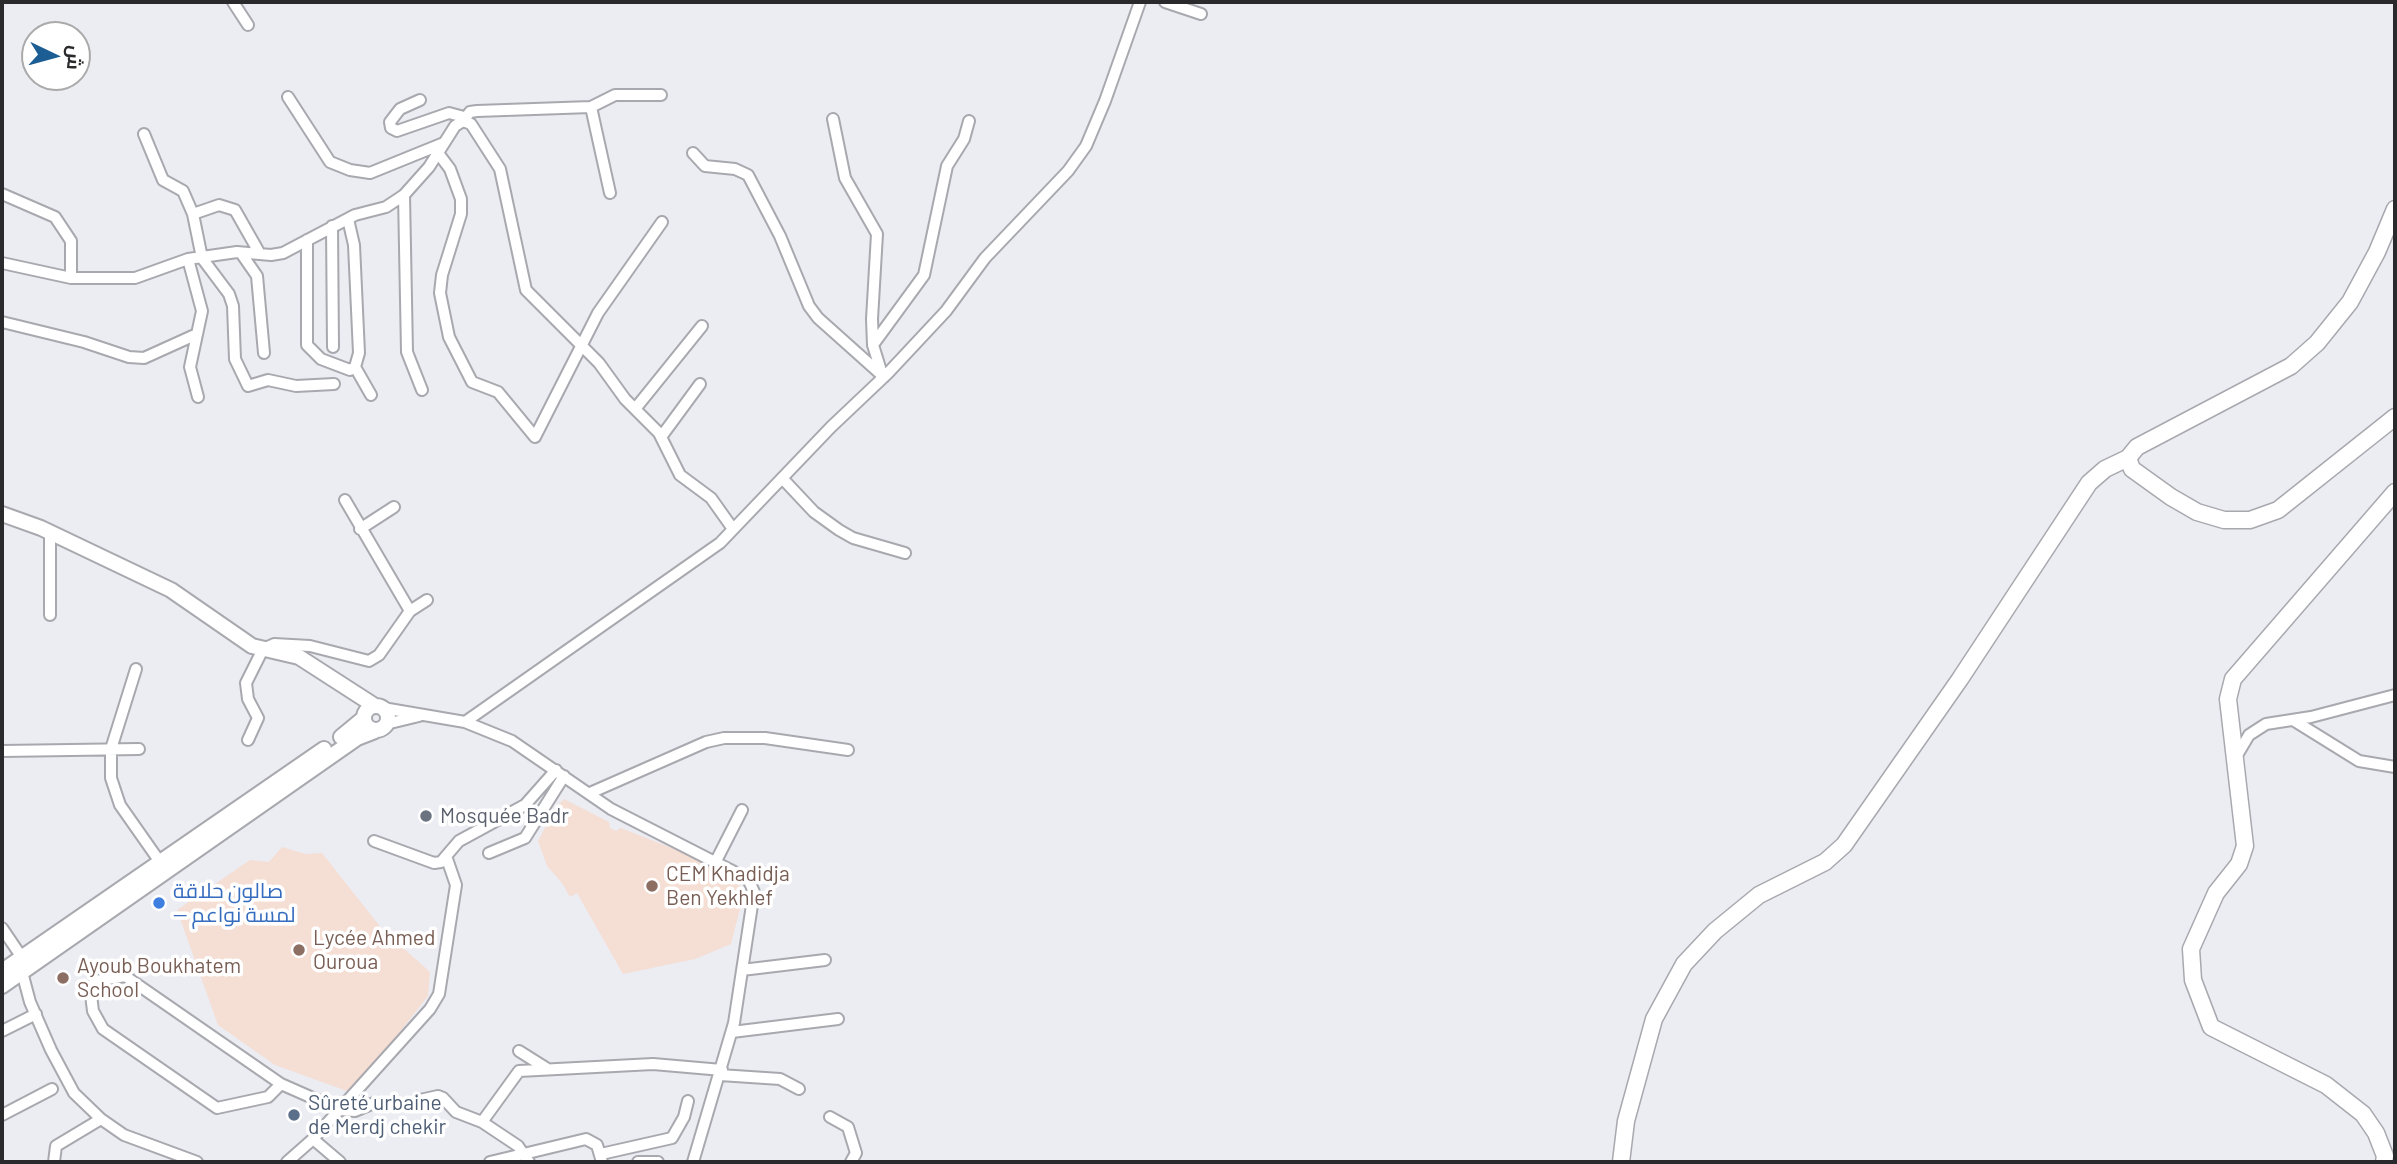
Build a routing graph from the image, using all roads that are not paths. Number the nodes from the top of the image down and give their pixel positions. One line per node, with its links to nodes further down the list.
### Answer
1 (233, 2): 5 (street)
2 (1140, 2): 40 (street)
3 (1165, 2): 4 (street)
4 (1201, 14)
5 (248, 24)
6 (661, 95): 9 (street)
7 (288, 97): 14 (street)
8 (421, 100): 10 (street)
9 (592, 107): 10 (street); 17 (street)
10 (464, 119): 14 (street); 35 (street)
11 (833, 119): 36 (street)
12 (969, 121): 36 (street)
13 (144, 134): 21 (street)
14 (441, 148): 18 (street); 35 (street)
15 (693, 153): 40 (street)
16 (2, 184): 19 (street)
17 (610, 193)
18 (404, 195): 22 (street); 43 (street)
19 (7, 197): 31 (street)
20 (2395, 209): 49 (main road)
21 (192, 214): 27 (street); 28 (street)
22 (348, 219): 24 (street); 39 (street)
23 (662, 222): 35 (street)
24 (332, 226): 25 (street); 37 (street)
25 (307, 240): 27 (street); 39 (street)
26 (241, 253): 27 (street); 28 (street); 38 (street)
27 (260, 254)
28 (202, 258): 29 (street); 41 (street)
29 (188, 260): 31 (street); 34 (street)
30 (2, 263): 31 (street)
31 (71, 278)
32 (2, 323): 34 (street)
33 (702, 326): 46 (street)
34 (197, 334): 45 (street)
35 (583, 345): 46 (street)
36 (873, 345): 40 (street)
37 (333, 347)
38 (264, 353)
39 (355, 367): 44 (street)
40 (884, 377): 50 (street)
41 (334, 384)
42 (700, 384): 48 (street)
43 (422, 390)
44 (371, 396)
45 (198, 397)
46 (635, 409): 48 (street)
47 (2395, 417): 49 (main road)
48 (661, 437): 56 (street)
49 (2128, 458): 121 (main road)
50 (782, 478): 56 (street); 58 (street)
51 (2395, 492): 75 (main road)
52 (345, 500): 55 (street)
53 (394, 507): 55 (street)
54 (2, 514): 57 (street)
55 (360, 529): 60 (street)
56 (733, 529): 68 (street)
57 (50, 532): 61 (street); 62 (street)
58 (905, 553)
59 (426, 600): 60 (street)
60 (410, 611): 62 (street)
61 (50, 615)
62 (263, 649): 65 (street); 70 (street)
63 (136, 668): 71 (street)
64 (2395, 695): 67 (street)
65 (371, 712): 66 (street); 69 (street); 69 (street); 84 (street)
66 (419, 716): 68 (street); 69 (street)
67 (2293, 720): 75 (street); 76 (street)
68 (465, 722): 77 (street)
69 (381, 727): 87 (street)
70 (248, 740)
71 (111, 749): 72 (street); 74 (street); 84 (street)
72 (139, 749)
73 (848, 750): 78 (street)
74 (2, 751)
75 (2235, 759): 122 (main road)
76 (2395, 767)
77 (560, 773): 78 (street); 81 (street); 82 (street)
78 (590, 793): 83 (street)
79 (742, 810): 83 (street)
80 (374, 841): 82 (street)
81 (489, 853)
82 (446, 856): 104 (street)
83 (716, 861): 88 (street)
84 (160, 862): 87 (street)
85 (2, 928): 87 (street)
86 (825, 960): 88 (street)
87 (24, 966): 89 (street); 90 (street); 91 (street)
88 (742, 970): 94 (street)
89 (2, 971)
90 (2, 986)
91 (36, 1014): 93 (street); 107 (street)
92 (838, 1019): 94 (street)
93 (2, 1031)
94 (732, 1032): 97 (street)
95 (519, 1051): 96 (street)
96 (547, 1069): 97 (street); 108 (street)
97 (721, 1073): 100 (street); 119 (street)
98 (281, 1084): 98 (street); 104 (street)
99 (52, 1089): 105 (street)
100 (799, 1089)
101 (420, 1100): 108 (street)
102 (688, 1101): 111 (street)
103 (374, 1103): 104 (street)
104 (340, 1110): 109 (street)
105 (2, 1115)
106 (830, 1117): 120 (street)
107 (101, 1119): 112 (street); 113 (street)
108 (482, 1122): 110 (street)
109 (313, 1139): 114 (street); 115 (street)
110 (527, 1158): 111 (street); 116 (street)
111 (601, 1158)
112 (53, 1162)
113 (197, 1162)
114 (287, 1162)
115 (340, 1162)
116 (489, 1162)
117 (638, 1162): 118 (street)
118 (658, 1162)
119 (693, 1162)
120 (851, 1162)
121 (1621, 1162)
122 (2384, 1162)

